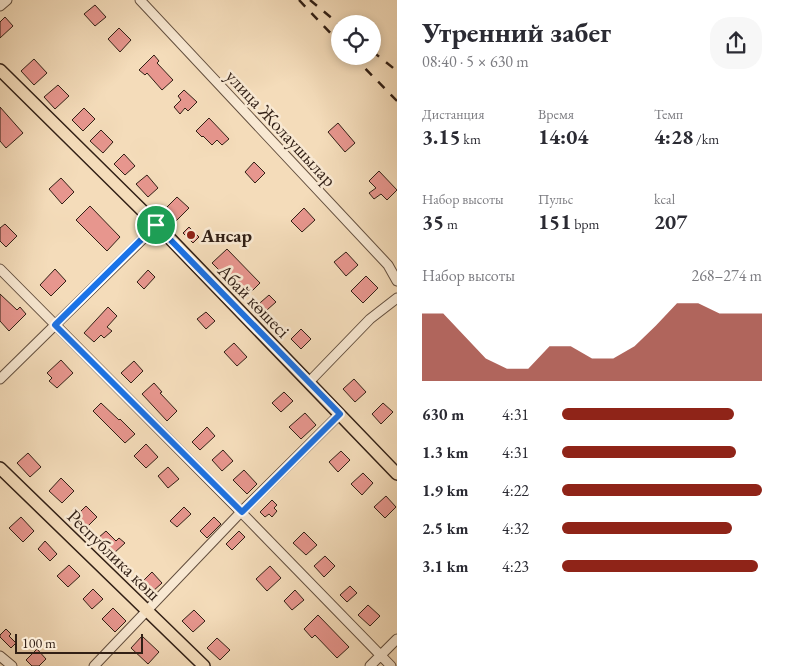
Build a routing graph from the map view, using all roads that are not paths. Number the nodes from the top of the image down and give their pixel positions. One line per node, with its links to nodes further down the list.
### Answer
1 (7, 0): 3 (street)
2 (140, 0): 7 (street, улица Жолаушылар)
3 (0, 6)
4 (0, 70): 5 (main road, Абай көшесі)
5 (156, 225): 9 (street); 11 (main road, Абай көшесі)
6 (0, 269): 9 (street)
7 (397, 280)
8 (397, 298): 11 (street)
9 (55, 325): 10 (street); 15 (street)
10 (0, 379)
11 (309, 382): 12 (main road, Абай көшесі)
12 (340, 414): 14 (main road, Абай көшесі); 15 (street)
13 (0, 468): 16 (main road, Республика көш)
14 (397, 474)
15 (242, 512): 16 (street); 19 (street)
16 (146, 611): 21 (street); 22 (main road, Республика көш)
17 (397, 639): 19 (street)
18 (0, 656): 20 (street)
19 (380, 656): 23 (street); 24 (street)
20 (12, 666)
21 (94, 666)
22 (204, 666)
23 (370, 666)
24 (390, 666)

